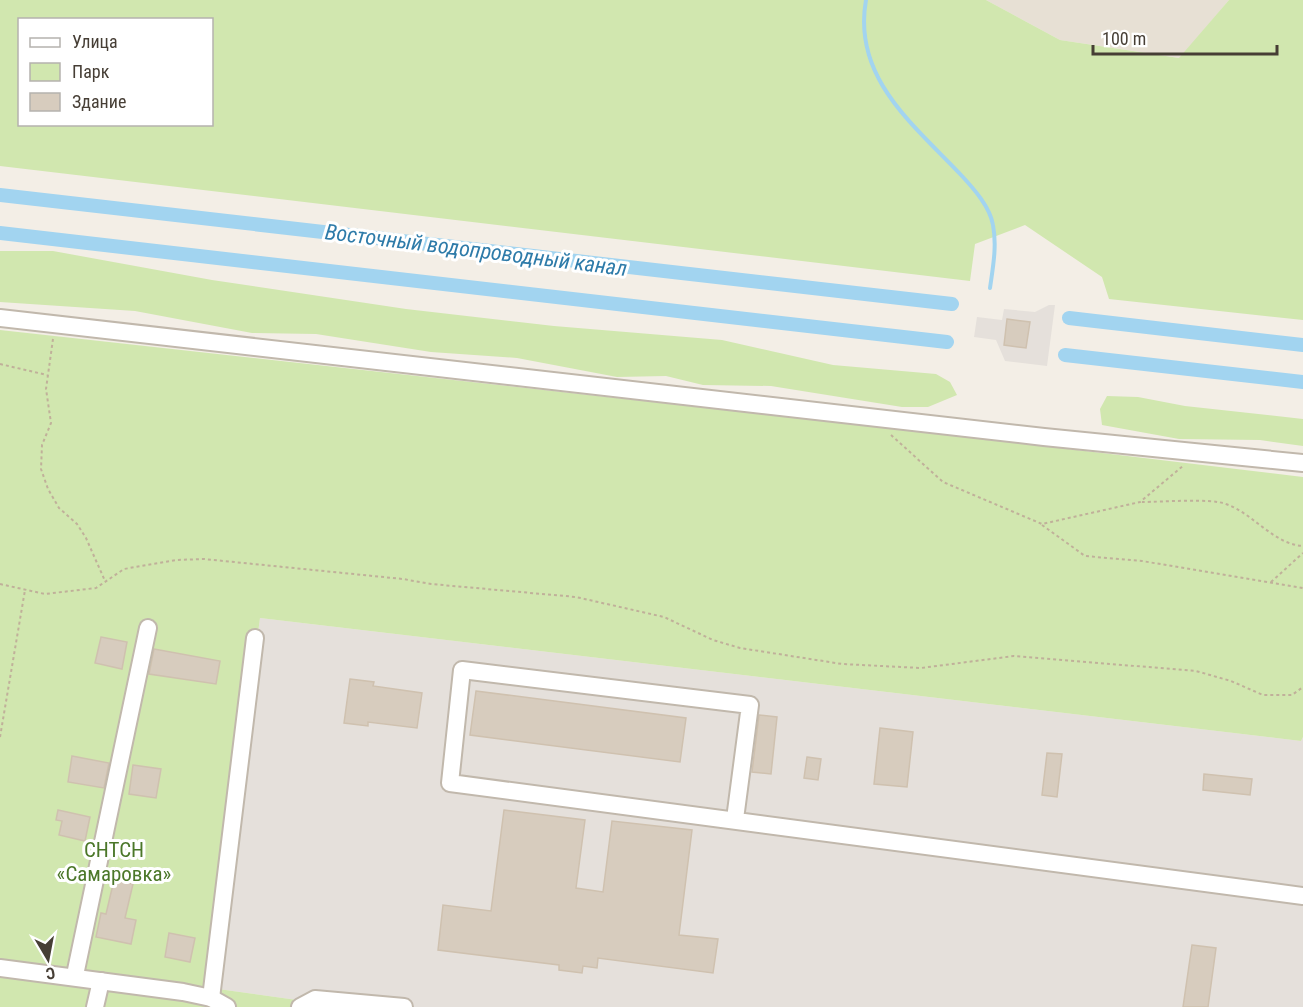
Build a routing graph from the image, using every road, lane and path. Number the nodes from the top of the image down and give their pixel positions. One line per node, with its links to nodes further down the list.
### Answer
1 (0, 318): 2 (street)
2 (55, 325): 4 (path); 5 (street)
3 (0, 364): 4 (path)
4 (48, 375): 12 (path)
5 (869, 416): 6 (street); 9 (path)
6 (1200, 452): 7 (street); 8 (path)
7 (1303, 463)
8 (1140, 502): 9 (path); 10 (path)
9 (1042, 524): 13 (path)
10 (1303, 546)
11 (1303, 553): 13 (path)
12 (105, 581): 16 (path); 19 (path)
13 (1271, 582): 15 (path)
14 (0, 584): 16 (path)
15 (1303, 588)
16 (25, 590): 20 (path)
17 (148, 628): 24 (street)
18 (255, 638): 26 (street)
19 (1303, 687)
20 (0, 737)
21 (735, 819): 21 (street); 22 (street)
22 (1303, 896)
23 (0, 968): 24 (street)
24 (75, 975): 25 (street)
25 (101, 981): 26 (street); 27 (street)
26 (211, 998): 28 (street)
27 (96, 1007)
28 (227, 1007)
29 (300, 1007): 30 (street)
30 (404, 1007)

